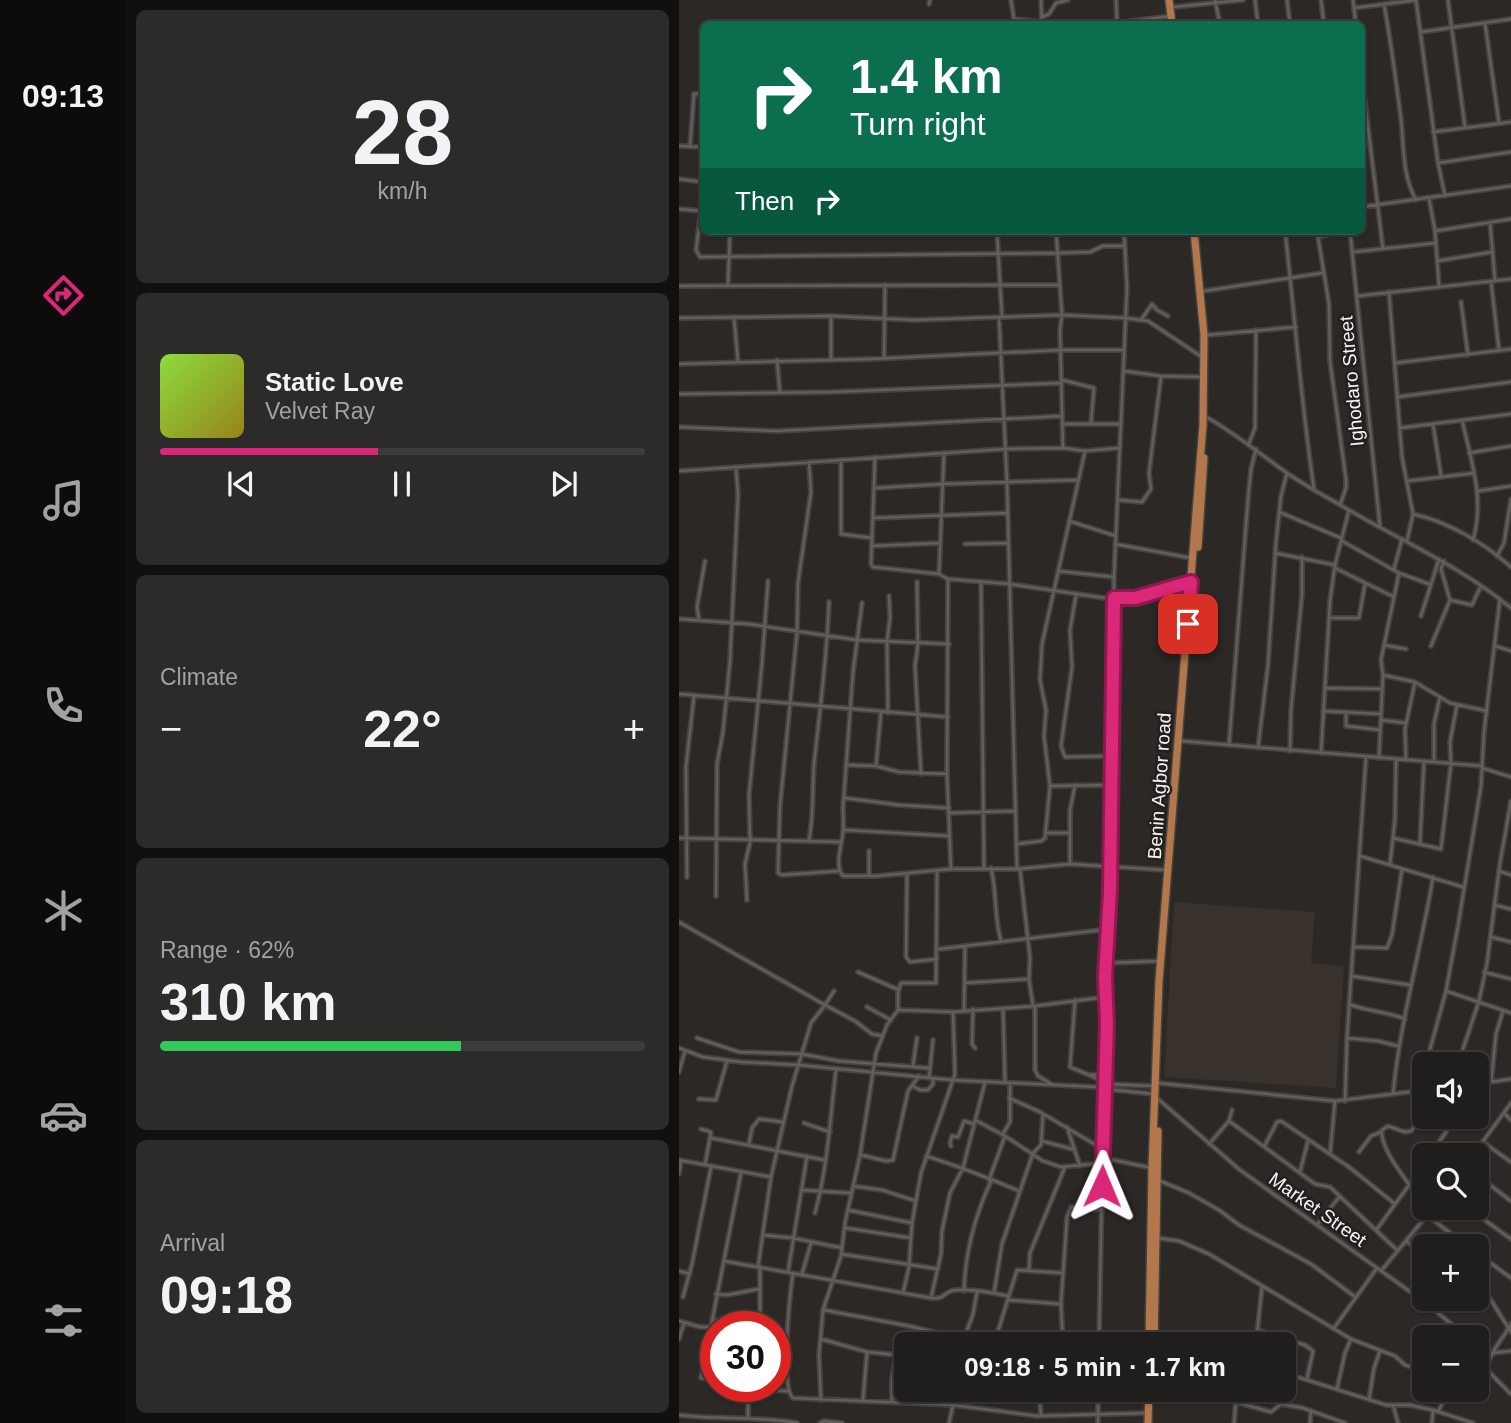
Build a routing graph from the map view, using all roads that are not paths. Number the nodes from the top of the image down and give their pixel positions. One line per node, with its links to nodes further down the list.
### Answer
1 (1011, 0): 18 (street)
2 (1041, 0): 18 (street)
3 (1068, 0): 18 (street)
4 (1116, 0): 19 (street)
5 (1244, 0): 12 (street)
6 (1255, 0): 22 (street)
7 (1287, 0): 23 (street)
8 (1321, 0): 24 (street)
9 (1353, 0): 15 (street)
10 (1416, 0): 13 (street); 28 (street)
11 (1448, 0): 27 (street)
12 (1216, 1): 16 (street); 21 (street)
13 (1402, 1): 14 (street)
14 (1384, 4): 15 (street); 45 (street)
15 (1354, 8): 25 (street)
16 (1169, 13): 20 (street)
17 (1511, 19): 26 (street)
18 (1042, 21)
19 (1117, 21)
20 (1131, 21)
21 (1219, 21)
22 (1258, 21)
23 (1290, 21)
24 (1324, 21)
25 (1356, 21)
26 (1485, 23): 27 (street); 32 (street)
27 (1452, 27): 28 (street); 33 (street)
28 (1421, 32): 34 (street)
29 (700, 94): 36 (street)
30 (1365, 104): 46 (street)
31 (1511, 122): 32 (street)
32 (1499, 123): 33 (street)
33 (1465, 127): 34 (street)
34 (1433, 132): 39 (street)
35 (679, 146): 36 (street)
36 (690, 147): 37 (street)
37 (700, 147)
38 (1511, 152): 39 (street)
39 (1437, 163): 43 (street)
40 (679, 179): 41 (street)
41 (700, 182)
42 (1511, 186): 43 (street)
43 (1445, 196): 44 (street)
44 (1429, 198): 45 (street); 53 (street)
45 (1416, 200): 46 (street)
46 (1377, 205): 47 (street); 66 (street)
47 (1365, 206)
48 (679, 209): 49 (street)
49 (700, 211)
50 (1511, 219): 51 (street)
51 (1490, 222): 53 (street); 68 (street)
52 (700, 229): 71 (street)
53 (1435, 231): 64 (street)
54 (730, 235): 71 (street)
55 (997, 235): 70 (street)
56 (1056, 235): 69 (street)
57 (1124, 235): 65 (street)
58 (1196, 235): 107 (highway, Benin Agbor road)
59 (1197, 235): 83 (highway, Benin Agbor road)
60 (1285, 235): 74 (street)
61 (1326, 235): 63 (street)
62 (1351, 235): 67 (street, Ighodaro Street)
63 (1318, 237): 73 (street)
64 (1436, 243): 66 (street); 72 (street)
65 (1125, 246): 69 (street); 93 (street)
66 (1383, 249): 67 (street)
67 (1353, 252): 85 (street, Ighodaro Street)
68 (1492, 252): 72 (street); 76 (street)
69 (1058, 253): 70 (street); 79 (street)
70 (998, 254): 71 (street); 78 (street)
71 (728, 256): 81 (street)
72 (1437, 261): 82 (street)
73 (1323, 273): 74 (street); 159 (street)
74 (1290, 278): 83 (street); 96 (street)
75 (1511, 279): 76 (street)
76 (1493, 281): 82 (street); 102 (street)
77 (885, 285): 78 (street); 81 (street); 94 (street)
78 (1000, 285): 79 (street); 91 (street)
79 (1059, 285): 87 (street)
80 (679, 286): 81 (street)
81 (728, 286)
82 (1439, 286): 84 (street)
83 (1204, 291): 98 (highway, Benin Agbor road)
84 (1389, 292): 85 (street); 110 (street)
85 (1358, 296): 168 (street, Ighodaro Street)
86 (1461, 302): 104 (street)
87 (1062, 315): 91 (street); 93 (street); 100 (street)
88 (831, 316): 90 (street); 94 (street); 106 (street)
89 (1168, 316): 95 (street)
90 (734, 317): 92 (street); 109 (street)
91 (1001, 317): 94 (street); 103 (street)
92 (679, 318)
93 (1126, 318): 95 (street); 101 (street)
94 (884, 319): 105 (street)
95 (1141, 320): 107 (street)
96 (1296, 327): 97 (street); 155 (street)
97 (1256, 330): 98 (street); 132 (street)
98 (1208, 335): 123 (highway, Benin Agbor road)
99 (1511, 349): 102 (street)
100 (1061, 350): 101 (street); 103 (street); 115 (street)
101 (1124, 350): 112 (street)
102 (1499, 351): 104 (street)
103 (1000, 353): 105 (street); 117 (street)
104 (1468, 355): 110 (street)
105 (884, 358): 106 (street)
106 (831, 359): 108 (street)
107 (1204, 359): 114 (highway, Benin Agbor road)
108 (777, 360): 109 (street); 118 (street)
109 (738, 362): 111 (street)
110 (1396, 363): 120 (street)
111 (679, 364)
112 (1124, 371): 113 (street); 128 (street)
113 (1161, 376): 114 (street); 158 (street)
114 (1204, 377): 160 (highway, Benin Agbor road)
115 (1062, 381): 117 (street); 122 (street); 126 (street)
116 (1511, 383): 120 (street)
117 (1002, 384): 118 (street); 124 (street)
118 (780, 393): 119 (street)
119 (679, 394)
120 (1397, 397): 131 (street)
121 (1511, 414): 125 (street)
122 (1062, 416): 124 (street); 127 (street)
123 (1208, 418): 132 (street); 160 (highway, Benin Agbor road)
124 (1004, 420): 130 (street); 137 (street)
125 (1462, 421): 129 (street); 140 (street)
126 (1091, 423): 127 (street); 128 (street)
127 (1062, 424): 135 (street)
128 (1121, 424): 134 (street)
129 (1433, 424): 131 (street); 148 (street)
130 (679, 427)
131 (1399, 429): 151 (street)
132 (1249, 443): 136 (street)
133 (1511, 446): 140 (street)
134 (1119, 448): 138 (street); 158 (street)
135 (1063, 449): 137 (street); 138 (street)
136 (1256, 449): 146 (street); 255 (street)
137 (1005, 450): 139 (street); 150 (street)
138 (1085, 451): 149 (street)
139 (944, 453): 141 (street); 152 (street)
140 (1469, 453): 147 (street)
141 (876, 457): 142 (street); 154 (street)
142 (841, 460): 143 (street); 170 (street)
143 (809, 462): 144 (street); 219 (street)
144 (736, 466): 145 (street); 217 (street)
145 (679, 471)
146 (1287, 473): 155 (street); 162 (street)
147 (1474, 473): 148 (street); 156 (street)
148 (1441, 477): 151 (street)
149 (1077, 480): 150 (street); 167 (street)
150 (1007, 482): 152 (street); 163 (street)
151 (1406, 482): 165 (street)
152 (943, 484): 154 (street); 164 (street)
153 (1511, 486): 156 (street)
154 (874, 488): 166 (street)
155 (1314, 489): 159 (street)
156 (1478, 491): 173 (street)
157 (1511, 499): 181 (street)
158 (1119, 500): 169 (street)
159 (1340, 505): 161 (street)
160 (1198, 508): 183 (highway, Benin Agbor road); 254 (highway, Benin Agbor road)
161 (1349, 510): 168 (street); 172 (street)
162 (1279, 512): 172 (street); 180 (street)
163 (1007, 513): 164 (street); 176 (street)
164 (941, 514): 166 (street); 175 (street)
165 (1413, 514): 173 (street); 174 (street)
166 (874, 518): 170 (street)
167 (1068, 520): 169 (street); 190 (street)
168 (1380, 528): 171 (street)
169 (1116, 536): 178 (street)
170 (872, 538): 179 (street)
171 (1402, 538): 174 (street); 189 (street)
172 (1342, 540): 187 (street); 189 (street)
173 (1473, 540): 181 (street)
174 (1407, 541): 184 (street)
175 (940, 542): 179 (street); 192 (street)
176 (1008, 543): 177 (street); 199 (street)
177 (965, 544)
178 (1115, 544): 183 (street); 193 (street)
179 (871, 546): 192 (street)
180 (1275, 553): 182 (street); 256 (street)
181 (1497, 556): 188 (street)
182 (1303, 557): 187 (street); 257 (street)
183 (1192, 558): 198 (highway, Benin Agbor road)
184 (1439, 559): 186 (street); 201 (street)
185 (705, 561): 216 (street)
186 (1444, 561): 202 (street); 209 (street)
187 (1335, 566): 200 (street); 214 (street)
188 (1511, 567)
189 (1394, 569): 191 (street)
190 (1057, 570): 193 (street); 203 (street)
191 (1399, 573): 201 (street); 206 (street)
192 (939, 574): 194 (street)
193 (1114, 577): 207 (street)
194 (948, 579): 197 (street); 224 (street)
195 (768, 581): 218 (street)
196 (917, 582): 223 (street)
197 (981, 582): 199 (street); 280 (street)
198 (1191, 582): 207 (street); 308 (highway, Benin Agbor road)
199 (1010, 584): 203 (street); 281 (street)
200 (1365, 584): 206 (street); 214 (street)
201 (1429, 584): 213 (street)
202 (1481, 586): 208 (street); 209 (street)
203 (1053, 590): 204 (street); 275 (street)
204 (1076, 595): 207 (street); 259 (street)
205 (889, 596): 222 (street)
206 (1394, 597): 225 (street)
207 (1114, 598): 259 (street)
208 (1500, 599): 212 (street); 227 (street)
209 (1450, 600): 226 (street)
210 (829, 602): 220 (street)
211 (862, 603): 221 (street)
212 (1511, 608)
213 (1421, 616)
214 (1330, 618): 232 (street)
215 (679, 619): 216 (street)
216 (699, 620): 217 (street)
217 (732, 623): 218 (street); 237 (street)
218 (765, 627): 219 (street); 238 (street)
219 (797, 633): 220 (street); 239 (street)
220 (829, 636): 221 (street); 241 (street)
221 (857, 640): 222 (street); 242 (street)
222 (887, 642): 223 (street); 246 (street)
223 (918, 644): 224 (street); 249 (street)
224 (949, 644): 250 (street)
225 (1384, 645): 228 (street); 230 (street)
226 (1431, 646)
227 (1495, 646): 229 (street); 243 (street)
228 (1406, 649)
229 (1511, 651)
230 (1384, 675): 231 (street); 233 (street)
231 (1415, 682): 236 (street); 252 (street)
232 (1324, 688): 233 (street); 244 (street)
233 (1382, 689): 248 (street)
234 (679, 694): 235 (street)
235 (694, 696): 237 (street); 287 (street)
236 (1440, 697): 240 (street); 265 (street)
237 (727, 698): 238 (street); 288 (street)
238 (757, 700): 239 (street); 290 (street)
239 (790, 703): 241 (street); 291 (street)
240 (1457, 705): 243 (street); 266 (street)
241 (821, 708): 242 (street); 292 (street)
242 (852, 709): 245 (street); 267 (street)
243 (1486, 710): 269 (street)
244 (1323, 711): 247 (street); 258 (street)
245 (881, 712): 246 (street); 268 (street)
246 (888, 713): 249 (street)
247 (1346, 713): 248 (street); 253 (street)
248 (1381, 714): 251 (street)
249 (917, 715): 250 (street); 270 (street)
250 (947, 717): 271 (street)
251 (1381, 720): 252 (street); 253 (street)
252 (1406, 723): 263 (street)
253 (1380, 730): 261 (street)
254 (1182, 741): 255 (street); 398 (highway, Benin Agbor road)
255 (1229, 746): 256 (street)
256 (1258, 748): 257 (street)
257 (1290, 751): 258 (street)
258 (1321, 754): 260 (street)
259 (1110, 755): 274 (street)
260 (1366, 757): 261 (street); 299 (street)
261 (1379, 758): 262 (street)
262 (1396, 759): 263 (street); 289 (street)
263 (1406, 760): 264 (street)
264 (1425, 761): 265 (street); 296 (street)
265 (1434, 762): 266 (street)
266 (1451, 763): 269 (street); 296 (street)
267 (848, 765): 268 (street); 276 (street)
268 (876, 766): 270 (street)
269 (1482, 767): 272 (street); 317 (street)
270 (921, 774): 271 (street)
271 (947, 774): 279 (street)
272 (1511, 777)
273 (1075, 785): 274 (street); 275 (street); 283 (street)
274 (1110, 785): 301 (street)
275 (1050, 786): 284 (street)
276 (845, 798): 279 (street); 282 (street)
277 (1511, 800): 278 (street)
278 (1511, 807): 293 (street)
279 (949, 810): 280 (street); 285 (street)
280 (984, 810): 281 (street); 303 (street)
281 (1016, 811): 297 (street)
282 (843, 830): 285 (street); 294 (street)
283 (1070, 832): 284 (street); 300 (street)
284 (1045, 833): 297 (street)
285 (950, 836): 305 (street)
286 (679, 838): 287 (street)
287 (688, 838): 288 (street); 315 (street)
288 (718, 838): 290 (street); 318 (street)
289 (1393, 838): 296 (street); 302 (street)
290 (750, 839): 291 (street); 319 (street)
291 (778, 839): 292 (street); 309 (street)
292 (809, 840): 294 (street)
293 (1504, 840): 295 (street); 311 (street)
294 (840, 842): 309 (street)
295 (1511, 842)
296 (1420, 843)
297 (1017, 845): 306 (street)
298 (869, 852): 314 (street)
299 (1360, 856): 302 (street); 329 (street)
300 (1070, 864): 301 (street); 306 (street)
301 (1110, 865): 308 (street); 323 (street)
302 (1389, 865): 307 (street)
303 (984, 868): 304 (street); 305 (street)
304 (991, 868): 306 (street); 326 (street)
305 (951, 869): 310 (street)
306 (1018, 869): 325 (street)
307 (1402, 869): 316 (street); 329 (street)
308 (1169, 870): 332 (highway, Benin Agbor road)
309 (839, 871): 314 (street)
310 (937, 871): 312 (street); 330 (street)
311 (1499, 872): 313 (street); 320 (street)
312 (907, 874): 314 (street); 331 (street)
313 (1511, 875)
314 (869, 876)
315 (687, 877)
316 (1433, 877): 317 (street); 340 (street)
317 (1463, 887): 343 (street)
318 (716, 896)
319 (747, 900)
320 (1494, 905): 321 (street); 324 (street)
321 (1511, 909)
322 (679, 922): 348 (street)
323 (1109, 929): 325 (street); 333 (street)
324 (1491, 937): 327 (street); 335 (street)
325 (1027, 939): 326 (street); 337 (street)
326 (1002, 942): 328 (street)
327 (1511, 942)
328 (965, 947): 330 (street); 339 (street)
329 (1353, 947): 336 (street)
330 (938, 949): 331 (street)
331 (937, 959): 342 (street)
332 (1161, 961): 333 (street); 398 (highway, Benin Agbor road)
333 (1107, 963): 344 (street)
334 (858, 972): 342 (street)
335 (1484, 972): 338 (street); 346 (street)
336 (1351, 976): 340 (street); 347 (street)
337 (1029, 979): 339 (street); 349 (street)
338 (1511, 979)
339 (965, 983): 354 (street)
340 (1411, 985): 358 (street)
341 (834, 990): 348 (street)
342 (898, 990): 353 (street)
343 (1446, 990): 346 (street); 369 (street)
344 (1105, 997): 345 (street); 385 (street)
345 (1075, 1000): 349 (street); 386 (street)
346 (1479, 1002): 355 (street); 370 (street)
347 (1349, 1004): 358 (street); 363 (street)
348 (825, 1005): 360 (street); 372 (street)
349 (1034, 1006): 351 (street); 395 (street)
350 (867, 1007): 359 (street)
351 (1003, 1008): 352 (street); 393 (street)
352 (973, 1009): 354 (street); 367 (street)
353 (898, 1010): 356 (street); 359 (street)
354 (964, 1010): 356 (street)
355 (1503, 1011): 357 (street); 392 (street)
356 (953, 1012): 390 (street)
357 (1511, 1013)
358 (1405, 1019): 365 (street)
359 (891, 1020): 360 (street)
360 (883, 1037): 376 (street)
361 (697, 1038): 371 (street)
362 (917, 1038): 378 (street)
363 (1347, 1038): 365 (street); 404 (street)
364 (933, 1040): 381 (street)
365 (1398, 1046): 400 (street)
366 (679, 1048): 368 (street)
367 (975, 1048)
368 (685, 1051): 374 (street); 383 (street)
369 (1429, 1052)
370 (1462, 1052)
371 (764, 1054): 372 (street); 375 (street)
372 (802, 1054): 373 (street); 377 (street)
373 (817, 1057): 376 (street); 379 (street)
374 (727, 1061): 375 (street); 402 (street)
375 (755, 1063): 377 (street)
376 (874, 1063): 380 (street); 384 (street)
377 (799, 1065): 379 (street); 411 (street)
378 (913, 1065): 380 (street); 381 (street)
379 (822, 1067): 382 (street)
380 (907, 1068): 387 (street)
381 (928, 1068): 388 (street)
382 (836, 1070): 384 (street); 417 (street)
383 (679, 1072)
384 (872, 1073): 387 (street); 433 (street)
385 (1106, 1074): 386 (street); 396 (street)
386 (1089, 1075): 396 (street)
387 (917, 1076): 388 (street); 397 (street)
388 (931, 1078): 390 (street); 397 (street)
389 (1511, 1079): 392 (street)
390 (952, 1080): 391 (street); 436 (street)
391 (985, 1082): 393 (street); 412 (street)
392 (1490, 1082)
393 (1005, 1083): 394 (street)
394 (1010, 1083): 395 (street); 401 (street)
395 (1054, 1085): 396 (street)
396 (1105, 1085): 398 (street); 398 (street); 428 (street)
397 (913, 1086): 433 (street)
398 (1157, 1091): 403 (street); 424 (street, Market Street); 447 (highway, Benin Agbor road); 452 (highway, Benin Agbor road)
399 (1412, 1092): 400 (street)
400 (1393, 1094): 404 (street)
401 (1009, 1098): 408 (street); 419 (street)
402 (699, 1099)
403 (1335, 1101): 404 (street); 434 (street)
404 (1345, 1101)
405 (1511, 1103): 407 (street)
406 (1232, 1110): 410 (street)
407 (1504, 1113): 409 (street); 423 (street)
408 (1043, 1114): 414 (street); 422 (street)
409 (1511, 1120)
410 (1229, 1121): 424 (street); 427 (street)
411 (783, 1122): 425 (street); 429 (street)
412 (974, 1122): 419 (street); 426 (street); 446 (street)
413 (804, 1123): 417 (street)
414 (1067, 1127): 428 (street); 430 (street)
415 (701, 1129): 420 (street)
416 (1413, 1129): 418 (street)
417 (830, 1132): 439 (street)
418 (1381, 1132): 431 (street); 455 (street)
419 (1004, 1135): 432 (street); 453 (street)
420 (711, 1138): 425 (street); 442 (street)
421 (1308, 1140): 427 (street); 434 (street); 448 (street)
422 (1042, 1141): 430 (street); 432 (street)
423 (1483, 1142): 440 (street)
424 (1209, 1144): 474 (street, Market Street)
425 (749, 1146): 429 (street)
426 (951, 1146)
427 (1264, 1146): 448 (street)
428 (1103, 1149): 437 (street)
429 (777, 1150): 435 (street); 451 (street)
430 (1074, 1150): 443 (street)
431 (1359, 1152)
432 (1033, 1153): 445 (street); 460 (street)
433 (860, 1155): 457 (street)
434 (1330, 1155): 466 (street)
435 (807, 1156): 439 (street); 459 (street)
436 (926, 1156): 446 (street); 464 (street)
437 (1103, 1158): 441 (street); 447 (street)
438 (680, 1160): 442 (street); 450 (street)
439 (825, 1160): 461 (street)
440 (1511, 1162)
441 (1103, 1163): 443 (street); 468 (street)
442 (705, 1166): 444 (street)
443 (1080, 1166): 445 (street)
444 (711, 1167): 449 (street); 501 (street)
445 (1065, 1167): 495 (street)
446 (963, 1168): 453 (street); 494 (street)
447 (1152, 1168): 535 (highway, Benin Agbor road)
448 (1300, 1172): 463 (street)
449 (741, 1173): 451 (street); 489 (street)
450 (679, 1174)
451 (771, 1177): 478 (street)
452 (1158, 1180): 479 (highway, Benin Agbor road); 512 (street)
453 (990, 1181): 460 (street); 507 (street)
454 (1412, 1181): 455 (street)
455 (1410, 1184): 458 (street); 466 (street)
456 (1489, 1184): 465 (street)
457 (853, 1186): 462 (street); 464 (street)
458 (1412, 1187)
459 (801, 1190): 461 (street); 480 (street)
460 (1019, 1191): 510 (street)
461 (821, 1192): 462 (street); 469 (street)
462 (851, 1193): 467 (street)
463 (1340, 1196): 474 (street); 476 (street)
464 (916, 1201): 473 (street)
465 (1511, 1201)
466 (1395, 1204): 476 (street)
467 (848, 1210): 473 (street); 475 (street)
468 (1102, 1210): 500 (street); 534 (street)
469 (815, 1213)
470 (1423, 1220): 483 (street)
471 (1435, 1220): 477 (street)
472 (1485, 1220): 482 (street)
473 (912, 1223): 481 (street)
474 (1317, 1225): 493 (street, Market Street)
475 (845, 1228): 481 (street); 486 (street)
476 (1377, 1229): 487 (street)
477 (1452, 1234)
478 (763, 1235): 480 (street); 492 (street)
479 (1156, 1237): 505 (street); 529 (highway, Benin Agbor road)
480 (793, 1238): 484 (street); 498 (street)
481 (911, 1238): 491 (street)
482 (1511, 1239)
483 (1406, 1241): 485 (street); 487 (street)
484 (811, 1243): 486 (street); 502 (street)
485 (1412, 1245)
486 (842, 1248): 488 (street)
487 (1398, 1251): 497 (street)
488 (841, 1254): 491 (street); 504 (street)
489 (724, 1261): 492 (street); 511 (street)
490 (1489, 1262): 503 (street)
491 (909, 1265): 494 (street); 509 (street)
492 (759, 1267): 498 (street); 506 (street)
493 (1377, 1268): 497 (street, Market Street); 512 (street)
494 (938, 1269): 514 (street)
495 (1028, 1269): 500 (street); 515 (street)
496 (679, 1271): 501 (street)
497 (1381, 1271): 525 (street, Market Street)
498 (787, 1272): 499 (street)
499 (793, 1273): 502 (street); 521 (street)
500 (1062, 1273): 517 (street)
501 (690, 1274): 513 (street)
502 (802, 1274): 504 (street)
503 (1511, 1278)
504 (834, 1280): 509 (street); 518 (street)
505 (1262, 1287): 526 (street); 528 (street)
506 (759, 1289): 511 (street); 520 (street)
507 (964, 1291): 508 (street); 514 (street)
508 (977, 1292): 510 (street); 531 (street)
509 (903, 1293): 514 (street)
510 (994, 1293): 515 (street)
511 (716, 1294): 519 (street)
512 (1354, 1296): 526 (street)
513 (683, 1297)
514 (930, 1298)
515 (1008, 1298): 517 (street); 532 (street)
516 (1489, 1298): 527 (street)
517 (1061, 1304): 533 (street)
518 (823, 1310): 530 (street); 537 (street)
519 (713, 1311)
520 (760, 1311)
521 (790, 1311)
522 (679, 1321): 523 (street)
523 (684, 1323): 524 (street); 538 (street)
524 (700, 1325)
525 (1453, 1325)
526 (1334, 1328): 539 (street)
527 (1510, 1328): 543 (street)
528 (1258, 1330): 550 (street)
529 (1154, 1331): 536 (street)
530 (934, 1332)
531 (967, 1332)
532 (998, 1332)
533 (1063, 1332)
534 (1099, 1332)
535 (1152, 1332)
536 (1157, 1332)
537 (820, 1338): 541 (street); 554 (street)
538 (679, 1339)
539 (1351, 1339): 540 (street); 551 (street)
540 (1380, 1350): 546 (street); 555 (street)
541 (867, 1352): 544 (street); 556 (street)
542 (1511, 1352): 543 (street)
543 (1493, 1353): 545 (street)
544 (894, 1356)
545 (1489, 1360)
546 (1412, 1367)
547 (894, 1368): 558 (street)
548 (1489, 1372): 552 (street)
549 (1296, 1376): 550 (street)
550 (1307, 1380): 551 (street)
551 (1337, 1389): 555 (street)
552 (1511, 1394)
553 (791, 1395): 554 (street)
554 (821, 1400): 556 (street)
555 (1369, 1400): 567 (street)
556 (863, 1401): 558 (street)
557 (748, 1402): 576 (street)
558 (892, 1402): 565 (street)
559 (1039, 1402): 575 (street)
560 (1098, 1402): 571 (street)
561 (1149, 1402): 572 (highway)
562 (1151, 1402): 584 (highway)
563 (1236, 1402): 569 (street); 585 (street)
564 (1443, 1402): 570 (street)
565 (922, 1403): 566 (street)
566 (953, 1405): 575 (street); 581 (street)
567 (1393, 1405): 568 (street); 588 (street)
568 (1433, 1410): 570 (street); 589 (street)
569 (1311, 1411): 586 (street); 587 (street)
570 (1438, 1412): 590 (street)
571 (1098, 1413): 572 (street); 575 (street); 583 (street)
572 (1148, 1413): 584 (highway)
573 (679, 1415): 574 (street)
574 (687, 1416): 576 (street); 577 (street)
575 (1039, 1416): 582 (street)
576 (748, 1418): 578 (street)
577 (687, 1423)
578 (797, 1423)
579 (820, 1423): 580 (street)
580 (842, 1423)
581 (949, 1423)
582 (1036, 1423)
583 (1098, 1423)
584 (1150, 1423)
585 (1234, 1423)
586 (1310, 1423)
587 (1345, 1423)
588 (1398, 1423)
589 (1432, 1423)
590 (1473, 1423)

